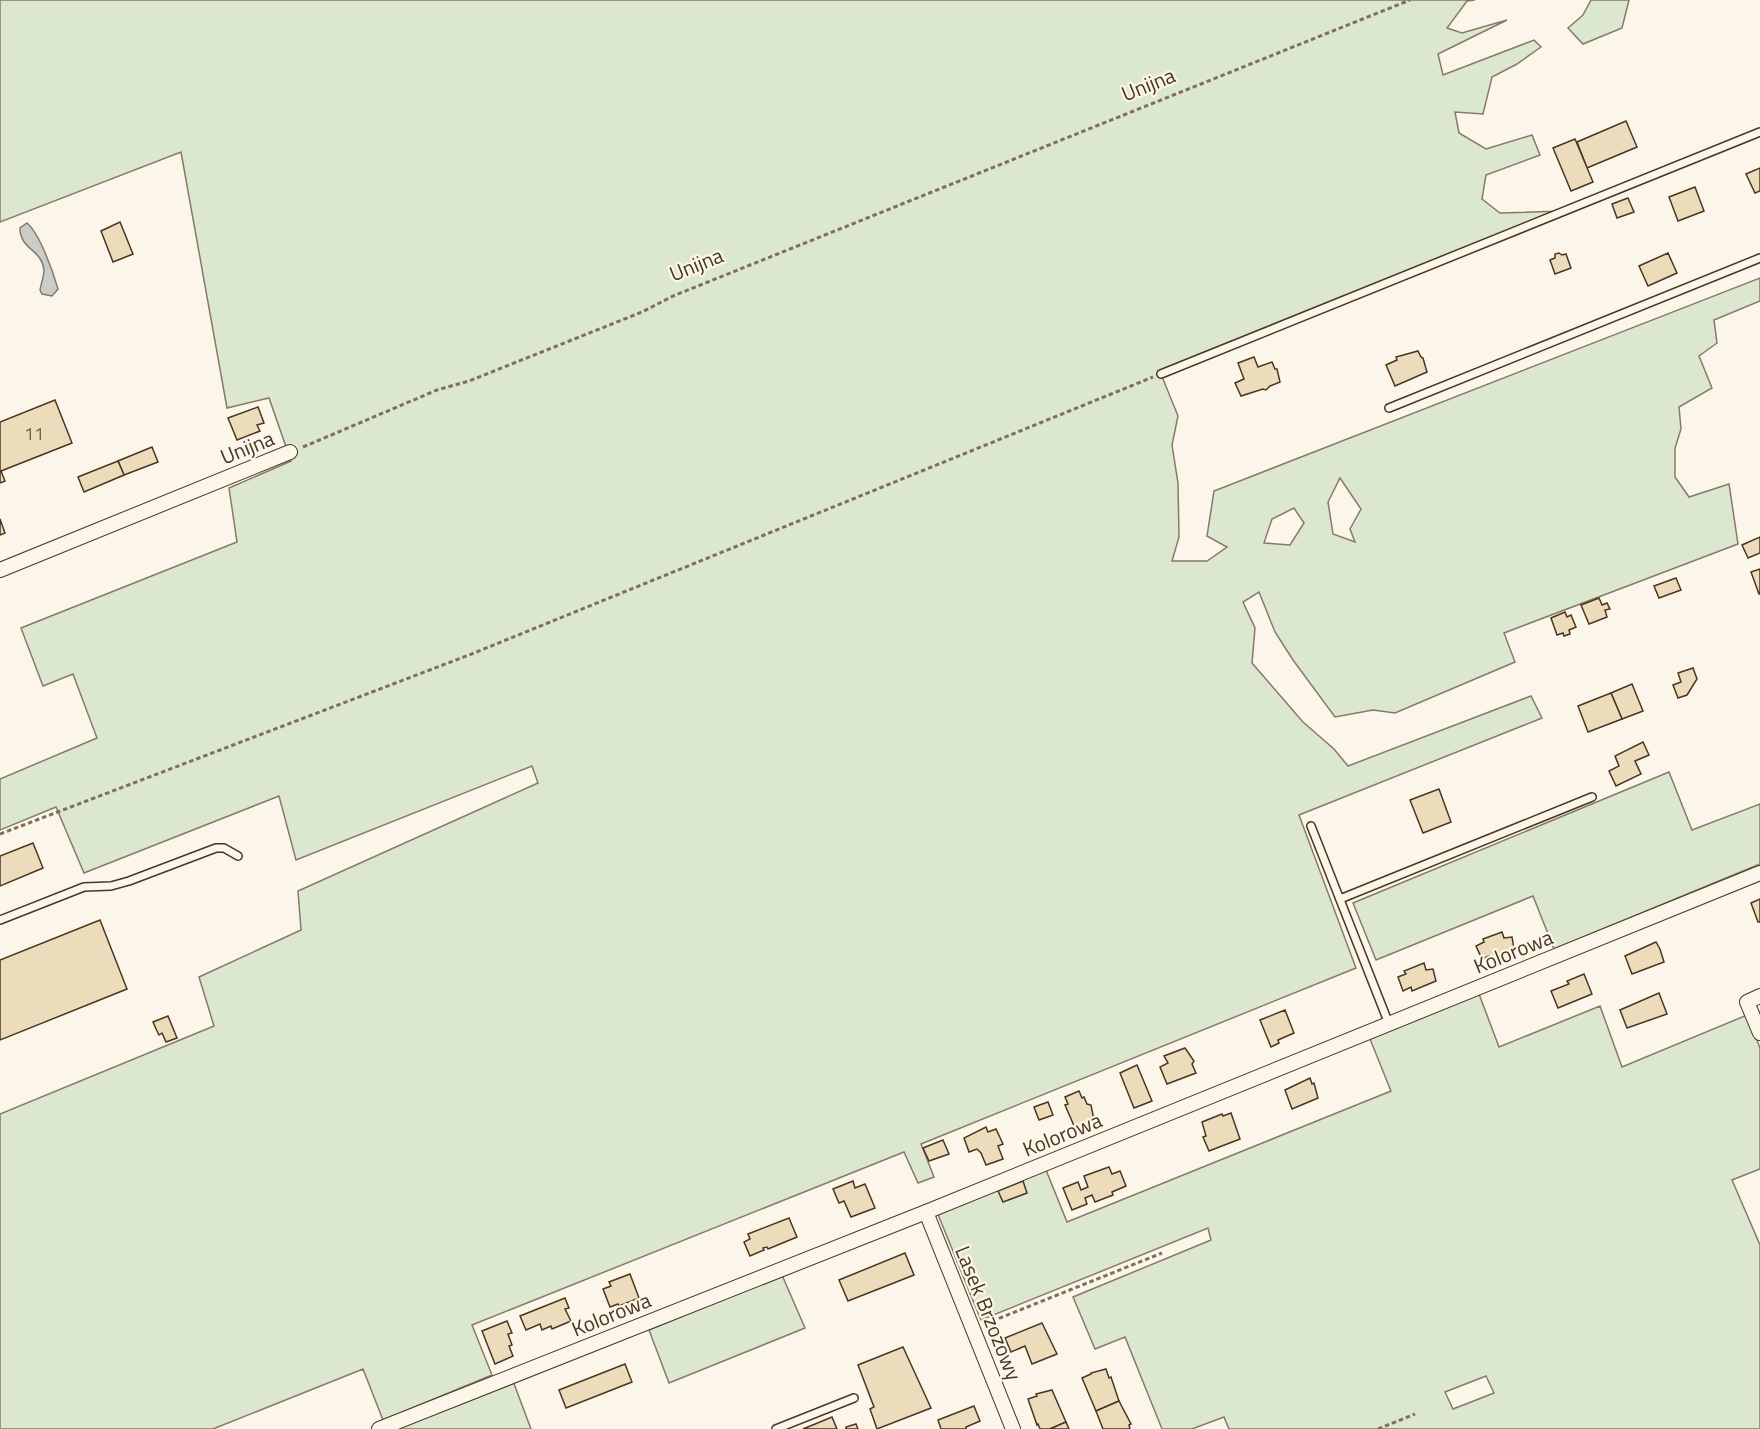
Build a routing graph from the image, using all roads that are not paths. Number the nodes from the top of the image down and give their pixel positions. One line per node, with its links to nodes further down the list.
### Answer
1 (1760, 132): 3 (lane)
2 (1760, 258): 4 (lane)
3 (1161, 374)
4 (1389, 408)
5 (291, 452): 6 (street, Unijna)
6 (0, 570)
7 (1592, 797): 11 (lane)
8 (1311, 826): 11 (lane)
9 (238, 856): 12 (lane)
10 (1760, 873): 14 (street, Kolorowa)
11 (1340, 899): 14 (lane)
12 (0, 920)
13 (1760, 996): 15 (street)
14 (1389, 1023): 16 (street, Kolorowa)
15 (1760, 1033)
16 (926, 1212): 18 (street, Kolorowa); 20 (street, Lasek Brzozowy)
17 (854, 1398): 19 (lane)
18 (379, 1429)
19 (776, 1429)
20 (1013, 1429)

